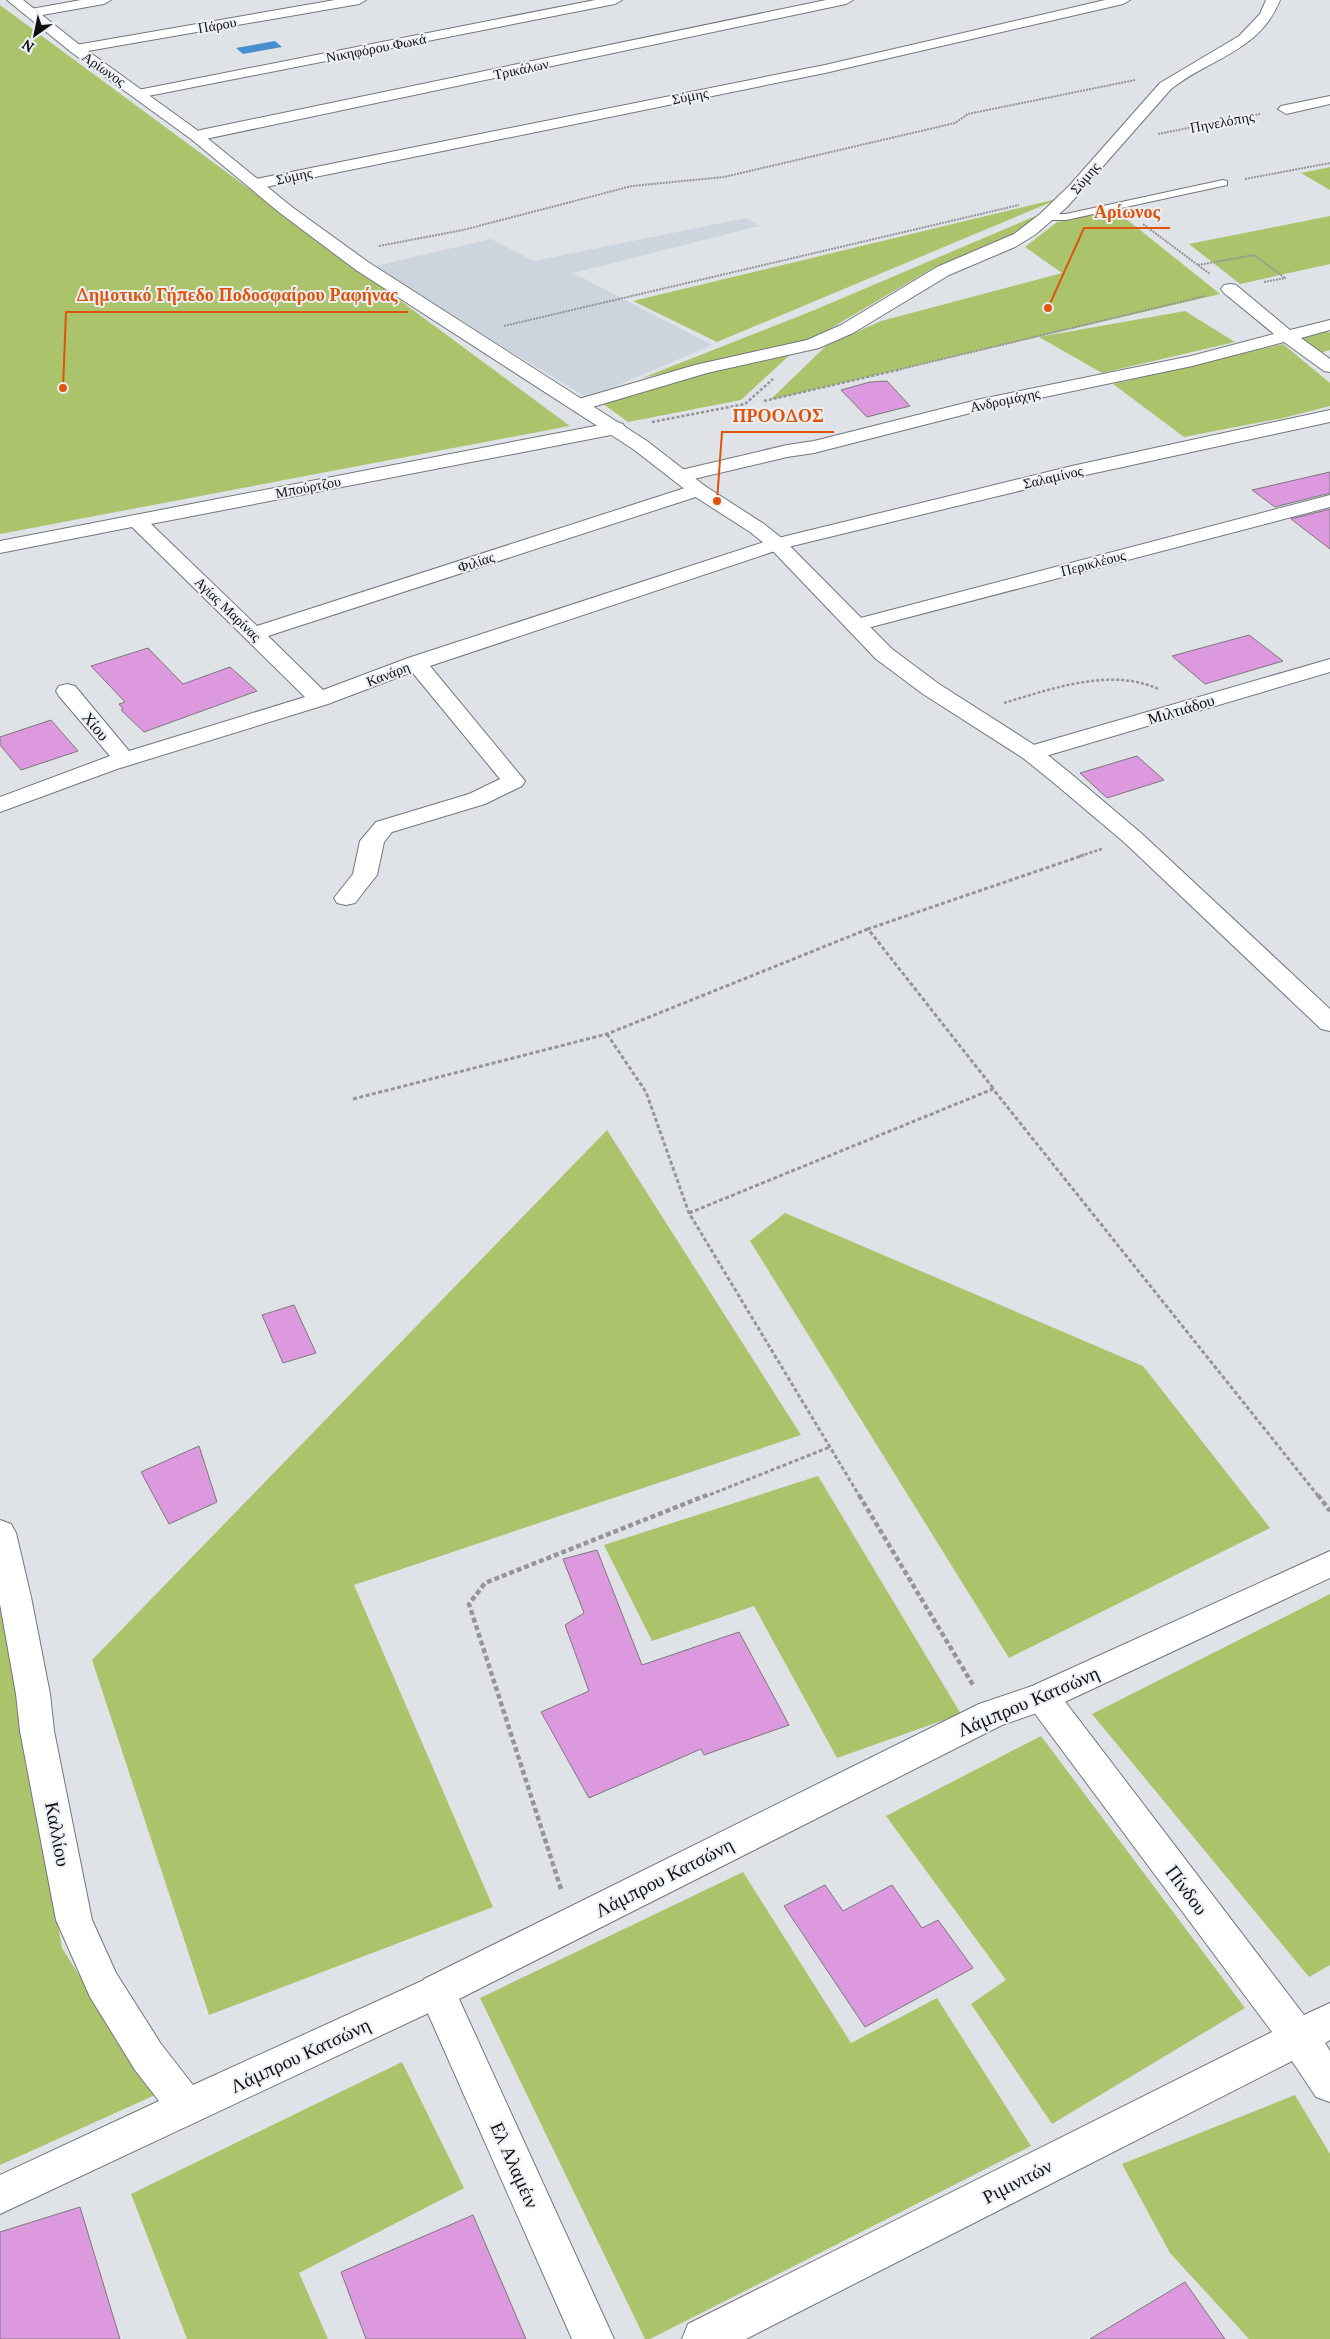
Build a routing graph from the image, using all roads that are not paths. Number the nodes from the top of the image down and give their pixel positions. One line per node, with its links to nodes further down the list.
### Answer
1 (14, 0): 8 (street, Αρίωνος)
2 (104, 0): 8 (street)
3 (359, 0): 9 (street, Πάρου)
4 (615, 0): 10 (street, Νικηφόρου Φωκά)
5 (846, 0): 13 (street, Τρικάλων)
6 (1123, 0): 14 (street, Σύμης)
7 (1273, 0): 16 (street, Σύμης)
8 (31, 13): 9 (street, Αρίωνος)
9 (76, 49): 10 (street, Αρίωνος)
10 (138, 94): 13 (street, Αρίωνος)
11 (1330, 100): 12 (street)
12 (1286, 109)
13 (196, 136): 14 (street, Αρίωνος)
14 (256, 184): 21 (street, Αρίωνος)
15 (1222, 184): 16 (lane)
16 (1047, 217): 21 (street, Σύμης)
17 (1230, 290): 19 (street)
18 (1330, 325): 19 (street, Ανδρομάχης)
19 (1287, 336): 20 (street); 24 (street, Ανδρομάχης)
20 (1330, 367)
21 (580, 405): 23 (street, Αρίωνος)
22 (1330, 416): 27 (street, Σαλαμίνος)
23 (616, 428): 24 (street, Αρίωνος); 26 (street, Μπούρτζου)
24 (690, 483): 27 (street, Αρίωνος); 30 (street, Φιλίας)
25 (1330, 502): 29 (street, Περικλέους)
26 (136, 520): 28 (street, Μπούρτζου); 30 (street, Αγίας Μαρίνας)
27 (777, 544): 29 (street, Αρίωνος); 31 (street, Κανάρη)
28 (0, 547)
29 (856, 625): 35 (street, Αρίωνος)
30 (254, 634): 34 (street, Αγίας Μαρίνας)
31 (416, 663): 34 (street, Κανάρη); 38 (street)
32 (1330, 665): 35 (street, Μιλτιάδου)
33 (67, 691): 36 (street, Χίου)
34 (320, 699): 36 (street, Κανάρη)
35 (1032, 753): 39 (street, Αρίωνος)
36 (125, 760): 37 (street, Κανάρη)
37 (0, 804)
38 (346, 898)
39 (1330, 1023)
40 (0, 1533): 46 (street, Καλλίου)
41 (1330, 1564): 42 (street, Λάμπρου Κατσώνη)
42 (1042, 1697): 43 (street, Λάμπρου Κατσώνη); 44 (street, Πίνδου)
43 (437, 1991): 46 (street, Λάμπρου Κατσώνη); 48 (street, Ελ Αλαμέιν)
44 (1315, 2029): 45 (street, Πίνδου); 49 (street, Ριμινιτών)
45 (1330, 2084)
46 (187, 2108): 47 (street, Λάμπρου Κατσώνη)
47 (0, 2195)
48 (593, 2339)
49 (702, 2339)

